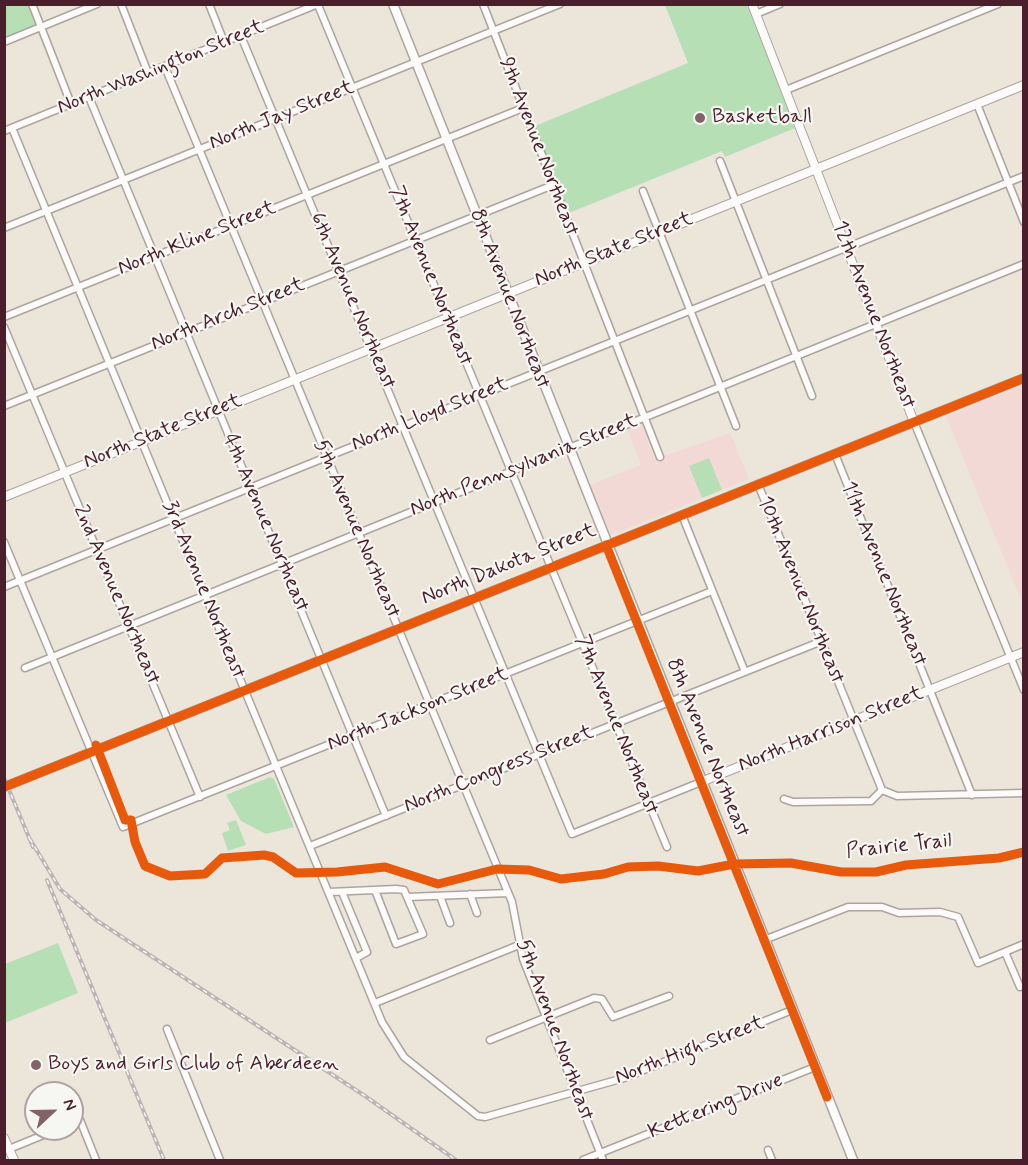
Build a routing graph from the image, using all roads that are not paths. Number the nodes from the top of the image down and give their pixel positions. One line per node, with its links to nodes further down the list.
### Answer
1 (32, 4): 14 (street)
2 (97, 4): 14 (street)
3 (121, 4): 21 (street)
4 (209, 4): 18 (street)
5 (318, 4): 12 (street, North Washington Street); 23 (street, 7th Avenue Northeast)
6 (393, 4): 19 (main road, 8th Avenue Northeast)
7 (483, 4): 15 (street, 9th Avenue Northeast)
8 (560, 4): 15 (street, North Jay Street)
9 (752, 4): 13 (street, 12th Avenue Northeast)
10 (780, 4): 13 (street)
11 (998, 4): 24 (street)
12 (299, 8): 16 (street, North Washington Street)
13 (756, 14): 24 (street, 12th Avenue Northeast)
14 (41, 27): 17 (street); 26 (street)
15 (493, 31): 19 (street, North Jay Street); 28 (street, 9th Avenue Northeast)
16 (240, 36): 18 (street, North Washington Street); 29 (street, 6th Avenue Northeast)
17 (4, 42)
18 (224, 42): 20 (street, North Washington Street)
19 (416, 62): 23 (street, North Jay Street); 32 (main road, 8th Avenue Northeast)
20 (165, 67): 21 (street, North Washington Street); 33 (street, 5th Avenue Northeast)
21 (148, 73): 25 (street, North Washington Street)
22 (1023, 85): 27 (street, North State Street)
23 (352, 88): 29 (street, North Jay Street); 35 (street, 7th Avenue Northeast)
24 (786, 90): 36 (street, 12th Avenue Northeast)
25 (88, 97): 26 (street, North Washington Street); 38 (street, 4th Avenue Northeast)
26 (71, 104): 30 (street, North Washington Street)
27 (977, 104): 36 (street, North State Street); 39 (street)
28 (523, 108): 32 (street, North Kline Street); 40 (street, 9th Avenue Northeast)
29 (276, 119): 33 (street, North Jay Street); 42 (street, 6th Avenue Northeast)
30 (12, 128): 31 (street, North Washington Street); 44 (street, 3rd Avenue Northeast)
31 (4, 131)
32 (446, 139): 35 (street, North Kline Street); 45 (main road, 8th Avenue Northeast)
33 (199, 150): 38 (street, North Jay Street); 47 (street, 5th Avenue Northeast)
34 (720, 161): 43 (street)
35 (383, 164): 42 (street, North Kline Street); 50 (street, 7th Avenue Northeast)
36 (816, 169): 43 (street, North State Street); 51 (street, 12th Avenue Northeast)
37 (1023, 176): 39 (street, North Lloyd Street)
38 (123, 180): 44 (street, North Jay Street); 52 (street, 4th Avenue Northeast)
39 (1008, 182): 46 (street); 51 (street, North Lloyd Street)
40 (553, 185): 45 (street, North Arch Street); 53 (street, 9th Avenue Northeast)
41 (643, 191): 49 (street)
42 (307, 195): 47 (street, North Kline Street); 55 (street, 6th Avenue Northeast)
43 (736, 201): 49 (street, North State Street); 56 (street)
44 (46, 211): 48 (street, North Jay Street); 57 (street, 3rd Avenue Northeast)
45 (476, 215): 50 (street, North Arch Street); 58 (main road, 8th Avenue Northeast)
46 (1023, 222)
47 (231, 226): 52 (street, North Kline Street); 59 (street, 5th Avenue Northeast)
48 (4, 228)
49 (660, 232): 53 (street, North State Street); 60 (street)
50 (415, 240): 55 (street, North Arch Street); 62 (street, 7th Avenue Northeast)
51 (847, 247): 56 (street, North Lloyd Street); 63 (street, 12th Avenue Northeast)
52 (154, 256): 57 (street, North Kline Street); 65 (street, 4th Avenue Northeast)
53 (583, 263): 58 (street, North State Street); 66 (street, 9th Avenue Northeast)
54 (1023, 264): 63 (street, North Pennsylvania Street)
55 (339, 271): 59 (street, North Arch Street); 67 (street, 6th Avenue Northeast)
56 (767, 279): 60 (street, North Lloyd Street); 68 (street)
57 (78, 288): 61 (street, North Kline Street); 69 (street, 3rd Avenue Northeast)
58 (507, 293): 62 (street, North State Street); 70 (main road, 8th Avenue Northeast)
59 (262, 302): 65 (street, North Arch Street); 72 (street, 5th Avenue Northeast)
60 (690, 310): 66 (street, North Lloyd Street); 73 (street)
61 (4, 317)
62 (447, 318): 67 (street, North State Street); 75 (street, 7th Avenue Northeast)
63 (877, 324): 68 (street, North Pennsylvania Street); 80 (street, 12th Avenue Northeast)
64 (4, 327): 74 (street, 2nd Avenue Northeast)
65 (186, 333): 69 (street, North Arch Street); 78 (street, 4th Avenue Northeast)
66 (614, 341): 70 (street, North Lloyd Street); 79 (street, 9th Avenue Northeast)
67 (371, 348): 72 (street, North State Street); 81 (street, 6th Avenue Northeast)
68 (797, 356): 73 (street, North Pennsylvania Street); 76 (street)
69 (109, 363): 74 (street, North Arch Street); 83 (street, 3rd Avenue Northeast)
70 (537, 372): 75 (street, North Lloyd Street); 84 (main road, 8th Avenue Northeast)
71 (1023, 378): 80 (street, North Dakota Street)
72 (294, 380): 78 (street, North State Street); 86 (street, 5th Avenue Northeast)
73 (720, 387): 79 (street, North Pennsylvania Street); 82 (street)
74 (32, 394): 77 (street, North Arch Street); 89 (street, 2nd Avenue Northeast)
75 (479, 395): 81 (street, North Lloyd Street); 88 (street, 7th Avenue Northeast)
76 (812, 396)
77 (4, 406)
78 (218, 410): 83 (street, North State Street); 91 (street, 4th Avenue Northeast)
79 (644, 418): 84 (street, North Pennsylvania Street); 87 (street, 9th Avenue Northeast)
80 (914, 422): 85 (street, North Dakota Street); 114 (street, 12th Avenue Northeast)
81 (403, 426): 86 (street, North Lloyd Street); 93 (street, 6th Avenue Northeast)
82 (736, 426)
83 (141, 441): 89 (street, North State Street); 95 (street, 3rd Avenue Northeast)
84 (568, 448): 88 (street, North Pennsylvania Street); 98 (main road, 8th Avenue Northeast)
85 (835, 454): 90 (street, North Dakota Street); 119 (street, 11th Avenue Northeast)
86 (326, 457): 91 (street, North Lloyd Street); 96 (street, 5th Avenue Northeast)
87 (660, 458)
88 (511, 471): 93 (street, North Pennsylvania Street); 101 (street, 7th Avenue Northeast)
89 (65, 472): 92 (street, North State Street); 99 (street, 2nd Avenue Northeast)
90 (758, 484): 94 (street, North Dakota Street); 110 (street, 10th Avenue Northeast)
91 (250, 488): 95 (street, North Lloyd Street); 100 (street, 4th Avenue Northeast)
92 (4, 497)
93 (435, 502): 96 (street, North Pennsylvania Street); 106 (street, 6th Avenue Northeast)
94 (681, 515): 98 (street, North Dakota Street); 104 (street)
95 (174, 518): 99 (street, North Lloyd Street); 105 (street, 3rd Avenue Northeast)
96 (358, 533): 100 (street, North Pennsylvania Street); 109 (street, 5th Avenue Northeast)
97 (4, 542): 102 (street)
98 (606, 545): 101 (street, North Dakota Street); 107 (main road, 8th Avenue Northeast)
99 (98, 549): 102 (street, North Lloyd Street); 108 (street, 2nd Avenue Northeast)
100 (282, 564): 105 (street, North Pennsylvania Street); 115 (street, 4th Avenue Northeast)
101 (551, 567): 106 (street, North Dakota Street); 111 (street, 7th Avenue Northeast)
102 (21, 581): 103 (street, North Lloyd Street); 113 (street)
103 (4, 587)
104 (712, 591): 107 (street, North Jackson Street); 117 (street)
105 (205, 595): 108 (street, North Pennsylvania Street); 121 (street, 3rd Avenue Northeast)
106 (474, 598): 109 (street, North Dakota Street); 118 (street, 6th Avenue Northeast)
107 (637, 622): 111 (street, North Jackson Street); 122 (main road, 8th Avenue Northeast)
108 (129, 626): 113 (street, North Pennsylvania Street); 124 (street, 2nd Avenue Northeast)
109 (398, 629): 115 (street, North Dakota Street); 123 (street, 5th Avenue Northeast)
110 (822, 641): 117 (street, North Congress Street); 125 (street, 10th Avenue Northeast)
111 (582, 644): 118 (street, North Jackson Street); 126 (street, 7th Avenue Northeast)
112 (1023, 652): 114 (street, North Harrison Street)
113 (52, 657): 116 (street, North Pennsylvania Street); 128 (street)
114 (1010, 658): 119 (street, North Harrison Street); 120 (street, 12th Avenue Northeast)
115 (322, 660): 121 (street, North Dakota Street); 127 (street, 4th Avenue Northeast)
116 (25, 668)
117 (745, 672): 122 (street, North Congress Street)
118 (506, 675): 123 (street, North Jackson Street); 129 (street, 6th Avenue Northeast)
119 (930, 690): 125 (street, North Harrison Street); 136 (street, 11th Avenue Northeast)
120 (1023, 690)
121 (245, 691): 124 (street, North Dakota Street); 130 (street, 3rd Avenue Northeast)
122 (669, 702): 126 (street, North Congress Street); 131 (main road, 8th Avenue Northeast)
123 (430, 705): 127 (street, North Jackson Street); 132 (street, 5th Avenue Northeast)
124 (169, 721): 128 (street, North Dakota Street); 137 (street, 2nd Avenue Northeast)
125 (853, 721): 131 (street, North Harrison Street); 134 (street, 10th Avenue Northeast)
126 (615, 724): 129 (street, North Congress Street); 139 (street, 7th Avenue Northeast)
127 (353, 736): 130 (street, North Jackson Street); 140 (street, 4th Avenue Northeast)
128 (92, 752): 133 (street, North Dakota Street); 137 (street, North Jackson Street)
129 (540, 754): 132 (street, North Congress Street); 141 (street, 6th Avenue Northeast)
130 (277, 767): 137 (street, North Jackson Street); 142 (street, 3rd Avenue Northeast)
131 (701, 782): 139 (street, North Harrison Street); 153 (main road, 8th Avenue Northeast)
132 (462, 785): 140 (street, North Congress Street); 147 (street, 5th Avenue Northeast)
133 (6, 786)
134 (884, 792): 136 (street); 138 (street)
135 (1023, 793): 136 (street)
136 (972, 795)
137 (200, 797)
138 (784, 799)
139 (648, 803): 141 (street, North Harrison Street); 143 (street, 7th Avenue Northeast)
140 (386, 816): 142 (street, North Congress Street)
141 (572, 834)
142 (310, 846): 145 (street, 3rd Avenue Northeast)
143 (667, 847)
144 (375, 890): 146 (street); 150 (street); 150 (street)
145 (329, 892): 146 (street); 157 (street, 3rd Avenue Northeast)
146 (342, 892): 157 (street)
147 (507, 893): 148 (street); 155 (street, 5th Avenue Northeast)
148 (470, 894): 149 (street); 151 (street)
149 (440, 896): 150 (street); 152 (street)
150 (408, 897)
151 (477, 913)
152 (450, 923)
153 (764, 940): 156 (street); 161 (main road, 8th Avenue Northeast)
154 (1023, 944): 156 (street)
155 (519, 945): 160 (street); 162 (street, 5th Avenue Northeast)
156 (1005, 952): 158 (street)
157 (356, 958): 160 (street, 3rd Avenue Northeast)
158 (1020, 987)
159 (669, 996): 162 (street)
160 (375, 1003): 167 (street, 3rd Avenue Northeast)
161 (792, 1010): 165 (main road, 8th Avenue Northeast); 166 (street, North High Street)
162 (546, 1017): 164 (street); 166 (street, 5th Avenue Northeast)
163 (167, 1029): 176 (street)
164 (490, 1040)
165 (815, 1067): 173 (street, Kettering Drive); 179 (main road, 8th Avenue Northeast)
166 (576, 1092): 167 (street, North High Street); 173 (street, 5th Avenue Northeast)
167 (482, 1117)
168 (84, 1130): 175 (street)
169 (4, 1138): 171 (street)
170 (29, 1141): 171 (street)
171 (9, 1149): 174 (street)
172 (768, 1150): 178 (street)
173 (602, 1157): 177 (street, Kettering Drive)
174 (14, 1161)
175 (96, 1161)
176 (220, 1161)
177 (583, 1161)
178 (772, 1161)
179 (853, 1161)

